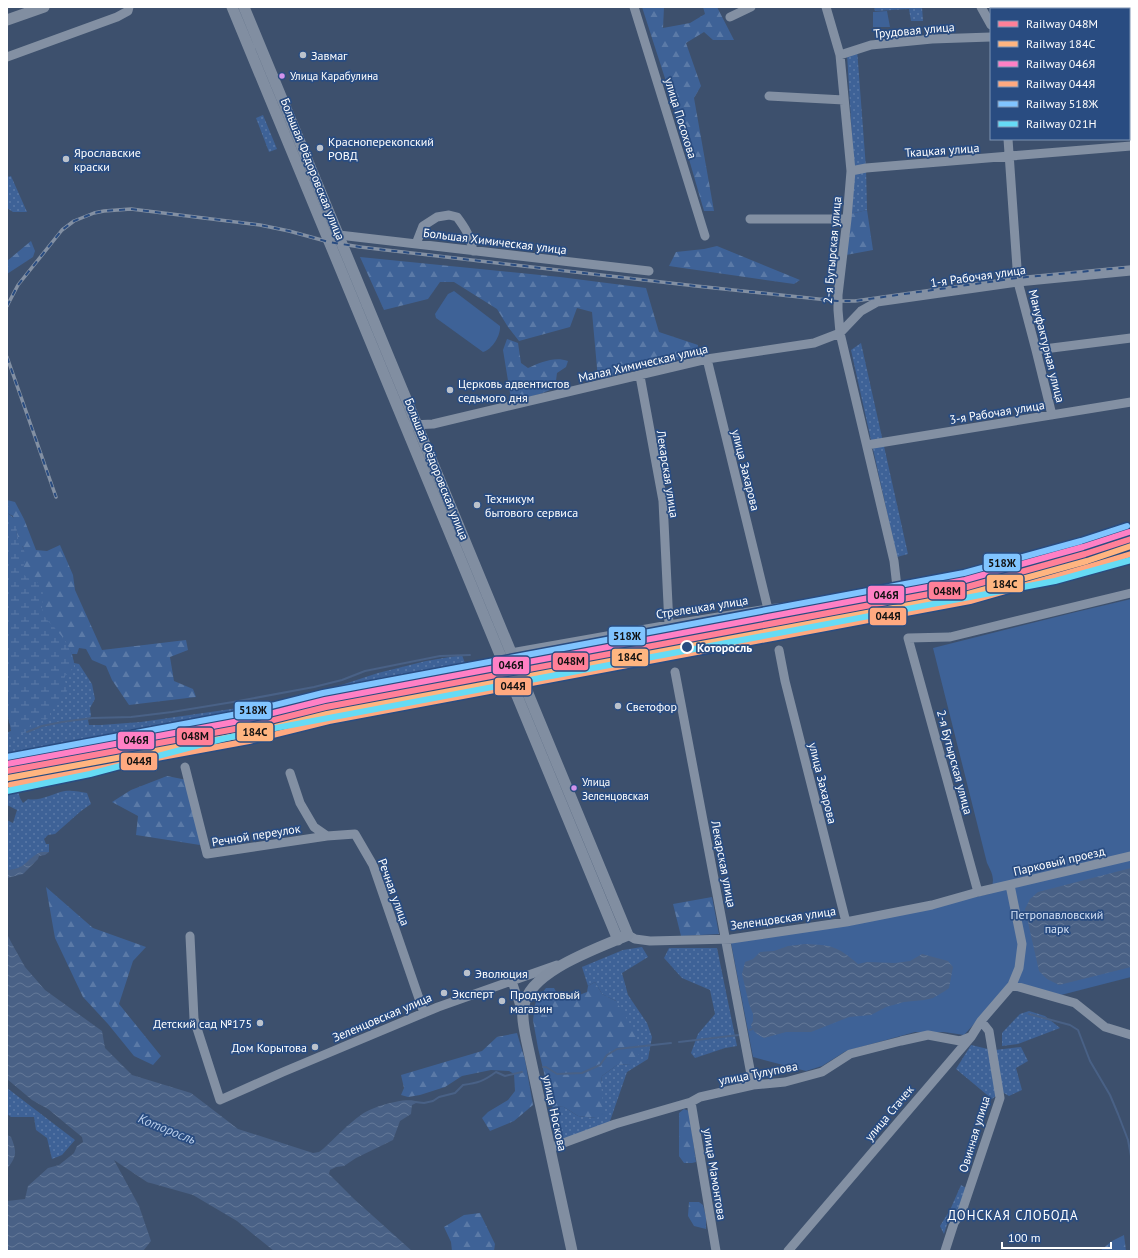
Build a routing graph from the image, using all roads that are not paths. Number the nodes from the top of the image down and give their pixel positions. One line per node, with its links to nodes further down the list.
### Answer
1 (44, 7): 10 (main road)
2 (129, 7): 14 (street)
3 (232, 7): 38 (main road, Большая Фёдоровская улица)
4 (244, 7): 23 (main road, Большая Фёдоровская улица)
5 (634, 7): 24 (street, улица Посохова)
6 (751, 7): 9 (street)
7 (826, 7): 13 (street, 2-я Бутырская улица)
8 (981, 7): 11 (street)
9 (730, 17)
10 (7, 20)
11 (990, 23)
12 (990, 37): 13 (street, Трудовая улица)
13 (840, 55): 16 (street, 2-я Бутырская улица)
14 (7, 57)
15 (769, 96): 16 (street)
16 (844, 100): 20 (street, 2-я Бутырская улица)
17 (1008, 140): 19 (street, Мануфактурная улица)
18 (1131, 146): 19 (street, Ткацкая улица)
19 (1009, 157): 20 (street, Ткацкая улица); 29 (street, Мануфактурная улица)
20 (851, 171): 22 (street, 2-я Бутырская улица)
21 (750, 219): 22 (street)
22 (847, 219): 30 (street, 2-я Бутырская улица)
23 (339, 236): 25 (street, Большая Химическая улица); 37 (main road, Большая Фёдоровская улица)
24 (705, 236)
25 (416, 244): 26 (street, Большая Химическая улица); 26 (street)
26 (473, 251): 27 (street, Большая Химическая улица)
27 (649, 271)
28 (1131, 271): 29 (street, 1-я Рабочая улица)
29 (1018, 282): 30 (street, 1-я Рабочая улица); 32 (street, Мануфактурная улица)
30 (840, 333): 33 (street, Малая Химическая улица); 39 (street, 2-я Бутырская улица)
31 (1131, 338): 32 (street)
32 (1036, 350): 36 (street, Мануфактурная улица)
33 (707, 359): 34 (street, Малая Химическая улица); 42 (street, улица Захарова)
34 (640, 376): 37 (street, Малая Химическая улица); 43 (street, Лекарская улица)
35 (1131, 402): 36 (street, 3-я Рабочая улица)
36 (1052, 415): 39 (street, 3-я Рабочая улица)
37 (417, 425): 38 (street, Малая Химическая улица); 45 (main road, Большая Фёдоровская улица)
38 (405, 426): 58 (main road, Большая Фёдоровская улица)
39 (867, 445): 40 (street, 2-я Бутырская улица)
40 (897, 587): 42 (street, Стрелецкая улица)
41 (1131, 593): 53 (street, 2-я Бутырская улица)
42 (768, 609): 43 (street, Стрелецкая улица)
43 (669, 625): 45 (street, Стрелецкая улица)
44 (779, 650): 54 (street, улица Захарова)
45 (511, 653): 55 (main road, Большая Фёдоровская улица)
46 (675, 672): 57 (street, Лекарская улица)
47 (185, 766): 49 (street, Речной переулок)
48 (290, 773): 49 (street)
49 (327, 836): 62 (street, Речная улица)
50 (1131, 856): 51 (street, Парковый проезд)
51 (1010, 885): 52 (street, Парковый проезд); 61 (street, улица Стачек)
52 (992, 889): 53 (street, Зеленцовская улица)
53 (978, 892): 54 (street, Зеленцовская улица)
54 (846, 922): 57 (street, Зеленцовская улица)
55 (628, 935): 57 (street, Зеленцовская улица); 58 (main road, Зеленцовская улица)
56 (190, 936): 62 (street, Зеленцовская улица)
57 (726, 938): 67 (street, Лекарская улица)
58 (618, 940): 59 (main road, Зеленцовская улица)
59 (535, 978): 60 (street, Зеленцовская улица); 63 (main road, Зеленцовская улица)
60 (512, 981): 62 (street, Зеленцовская улица); 63 (street, улица Носкова)
61 (1010, 988): 64 (street, улица Стачек); 65 (street)
62 (424, 1013)
63 (523, 1015): 69 (main road, улица Носкова)
64 (981, 1021): 66 (street, улица Стачек); 73 (street, Овинная улица)
65 (1131, 1035)
66 (971, 1037): 67 (street, улица Тулупова); 72 (street, улица Стачек)
67 (753, 1085): 68 (street, улица Тулупова)
68 (691, 1102): 69 (street, улица Тулупова); 71 (street, улица Мамонтова)
69 (550, 1148): 70 (main road, улица Носкова)
70 (572, 1251)
71 (716, 1251)
72 (788, 1251)
73 (945, 1251)

